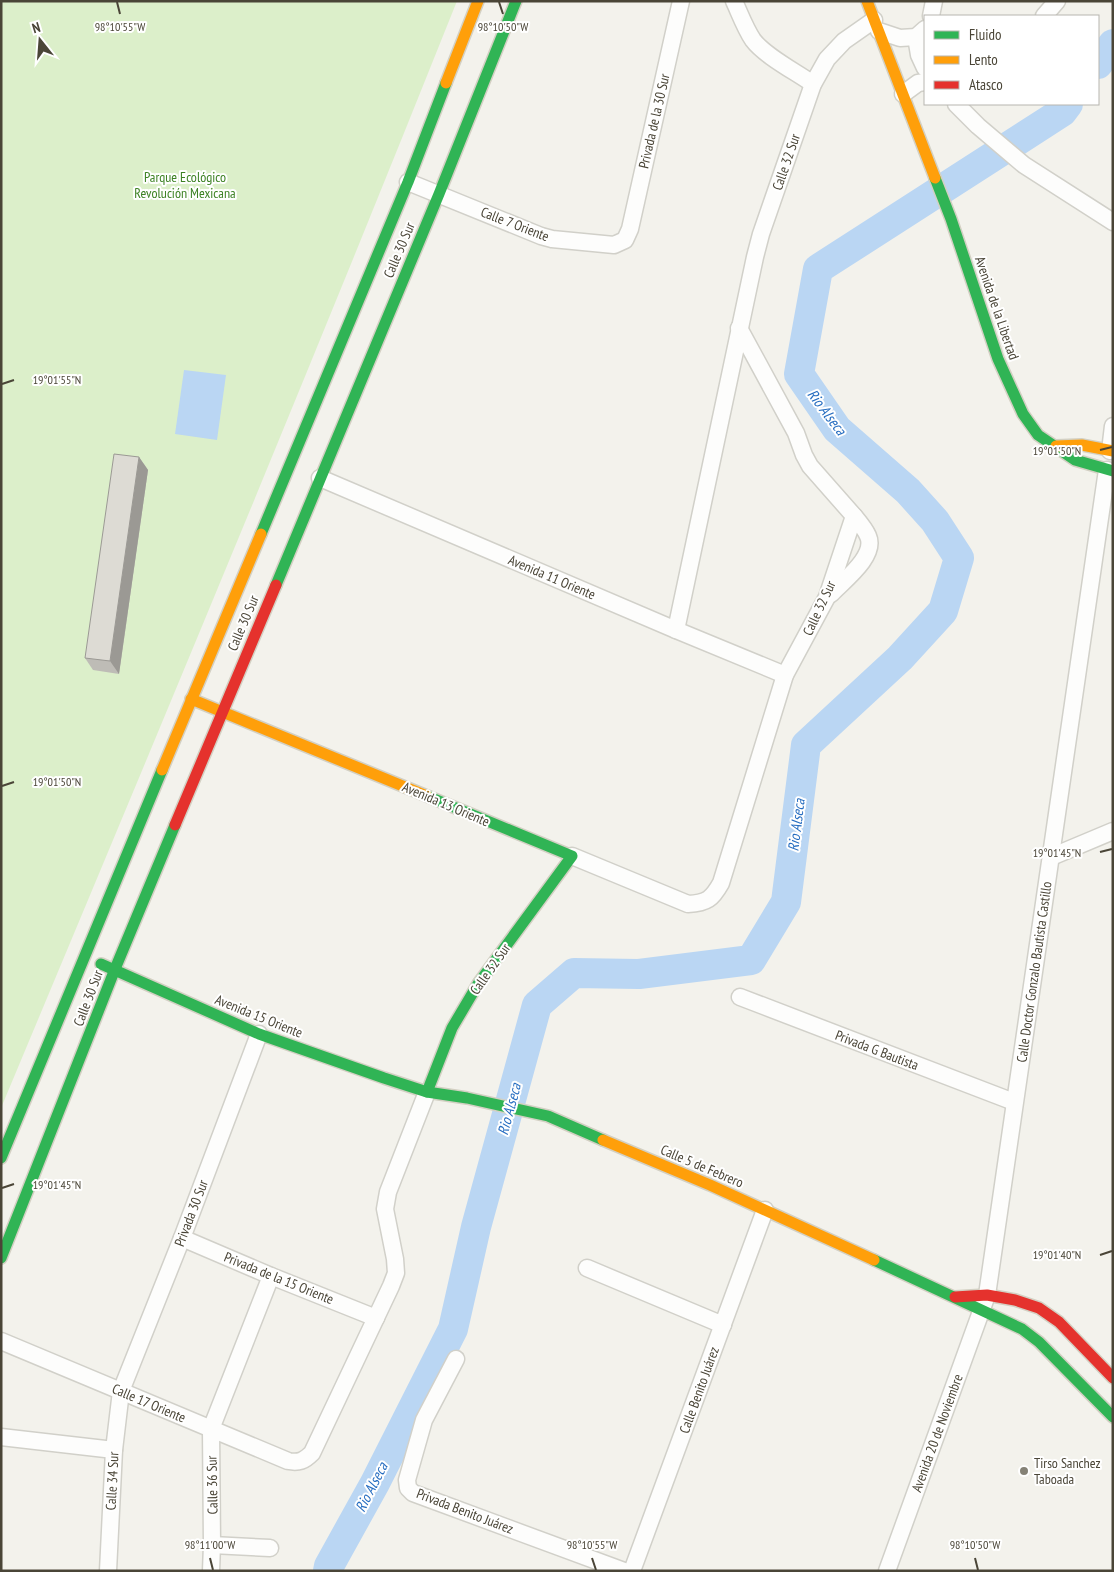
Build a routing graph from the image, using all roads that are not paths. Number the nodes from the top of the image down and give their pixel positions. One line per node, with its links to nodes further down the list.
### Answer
1 (478, 1): 17 (main road, Calle 30 Sur)
2 (516, 1): 18 (main road, Calle 30 Sur)
3 (681, 1): 20 (street, Privada de la 30 Sur)
4 (734, 1): 14 (street)
5 (867, 1): 10 (main road, Avenida de la Libertad)
6 (934, 1): 8 (street)
7 (1057, 1): 9 (street)
8 (931, 15)
9 (1045, 15)
10 (877, 26): 11 (street); 14 (street, Calle 32 Sur); 15 (main road, Avenida de la Libertad)
11 (921, 33): 12 (street)
12 (924, 66)
13 (924, 82): 15 (street)
14 (813, 84): 21 (street, Calle 32 Sur)
15 (903, 94): 23 (main road, Avenida de la Libertad)
16 (964, 107): 19 (street)
17 (408, 182): 18 (street, Calle 7 Oriente); 32 (main road, Calle 30 Sur)
18 (439, 194): 20 (street, Calle 7 Oriente); 26 (main road, Calle 30 Sur)
19 (1113, 222)
20 (625, 240)
21 (740, 328): 28 (street); 30 (street, Calle 32 Sur)
22 (1113, 428): 24 (street)
23 (1056, 446): 24 (main road); 25 (main road, Avenida de la Libertad)
24 (1112, 451): 25 (main road)
25 (1110, 471): 27 (street, Calle Doctor Gonzalo Bautista Castillo)
26 (320, 478): 30 (street, Avenida 11 Oriente); 33 (main road, Calle 30 Sur)
27 (1108, 497): 36 (street, Calle Doctor Gonzalo Bautista Castillo)
28 (854, 516): 29 (street, Calle 32 Sur); 29 (street)
29 (827, 597): 31 (street, Calle 32 Sur)
30 (676, 630): 31 (street, Avenida 11 Oriente)
31 (785, 675): 37 (street, Calle 32 Sur)
32 (191, 699): 33 (main road, Avenida 13 Oriente); 38 (main road, Calle 30 Sur)
33 (223, 711): 35 (main road, Avenida 13 Oriente); 39 (main road, Calle 30 Sur)
34 (1113, 831): 36 (street)
35 (572, 856): 37 (street, Avenida 13 Oriente); 42 (main road, Calle 32 Sur)
36 (1051, 857): 43 (street, Calle Doctor Gonzalo Bautista Castillo)
37 (702, 903)
38 (84, 956): 39 (main road, Avenida 15 Oriente); 44 (main road, Calle 30 Sur)
39 (115, 970): 41 (main road, Avenida 15 Oriente); 47 (main road, Calle 30 Sur)
40 (740, 997): 43 (street, Privada G Bautista)
41 (259, 1034): 42 (main road, Avenida 15 Oriente); 46 (street, Privada 30 Sur)
42 (427, 1092): 45 (main road, Calle 5 de Febrero); 53 (street)
43 (1014, 1102): 50 (street, Calle Doctor Gonzalo Bautista Castillo)
44 (1, 1158)
45 (765, 1210): 51 (main road, Calle 5 de Febrero); 54 (street, Calle Benito Juárez)
46 (182, 1238): 49 (street, Privada de la 15 Oriente); 58 (street, Privada 30 Sur)
47 (1, 1258)
48 (587, 1268): 54 (street)
49 (271, 1276): 53 (street, Privada de la 15 Oriente); 60 (street)
50 (987, 1295): 51 (main road, Calle 5 de Febrero); 52 (street, Avenida 20 de Noviembre); 57 (main road, Calle 5 de Febrero)
51 (955, 1297): 52 (main road, Calle 5 de Febrero)
52 (982, 1311): 59 (main road, Calle 5 de Febrero); 69 (street, Avenida 20 de Noviembre)
53 (376, 1318): 60 (street, Calle 17 Oriente)
54 (723, 1324): 68 (street, Calle Benito Juárez)
55 (1, 1341): 58 (street, Calle 17 Oriente)
56 (456, 1359): 67 (street, Privada Benito Juárez)
57 (1113, 1378)
58 (121, 1391): 60 (street, Calle 17 Oriente); 62 (street, Calle 34 Sur)
59 (1113, 1417)
60 (211, 1429): 63 (street, Calle 36 Sur)
61 (1, 1437): 62 (street)
62 (114, 1450): 65 (street, Calle 34 Sur)
63 (212, 1545): 64 (street); 66 (street, Calle 36 Sur)
64 (270, 1548)
65 (108, 1571)
66 (211, 1571)
67 (624, 1571)
68 (632, 1571)
69 (887, 1571)

